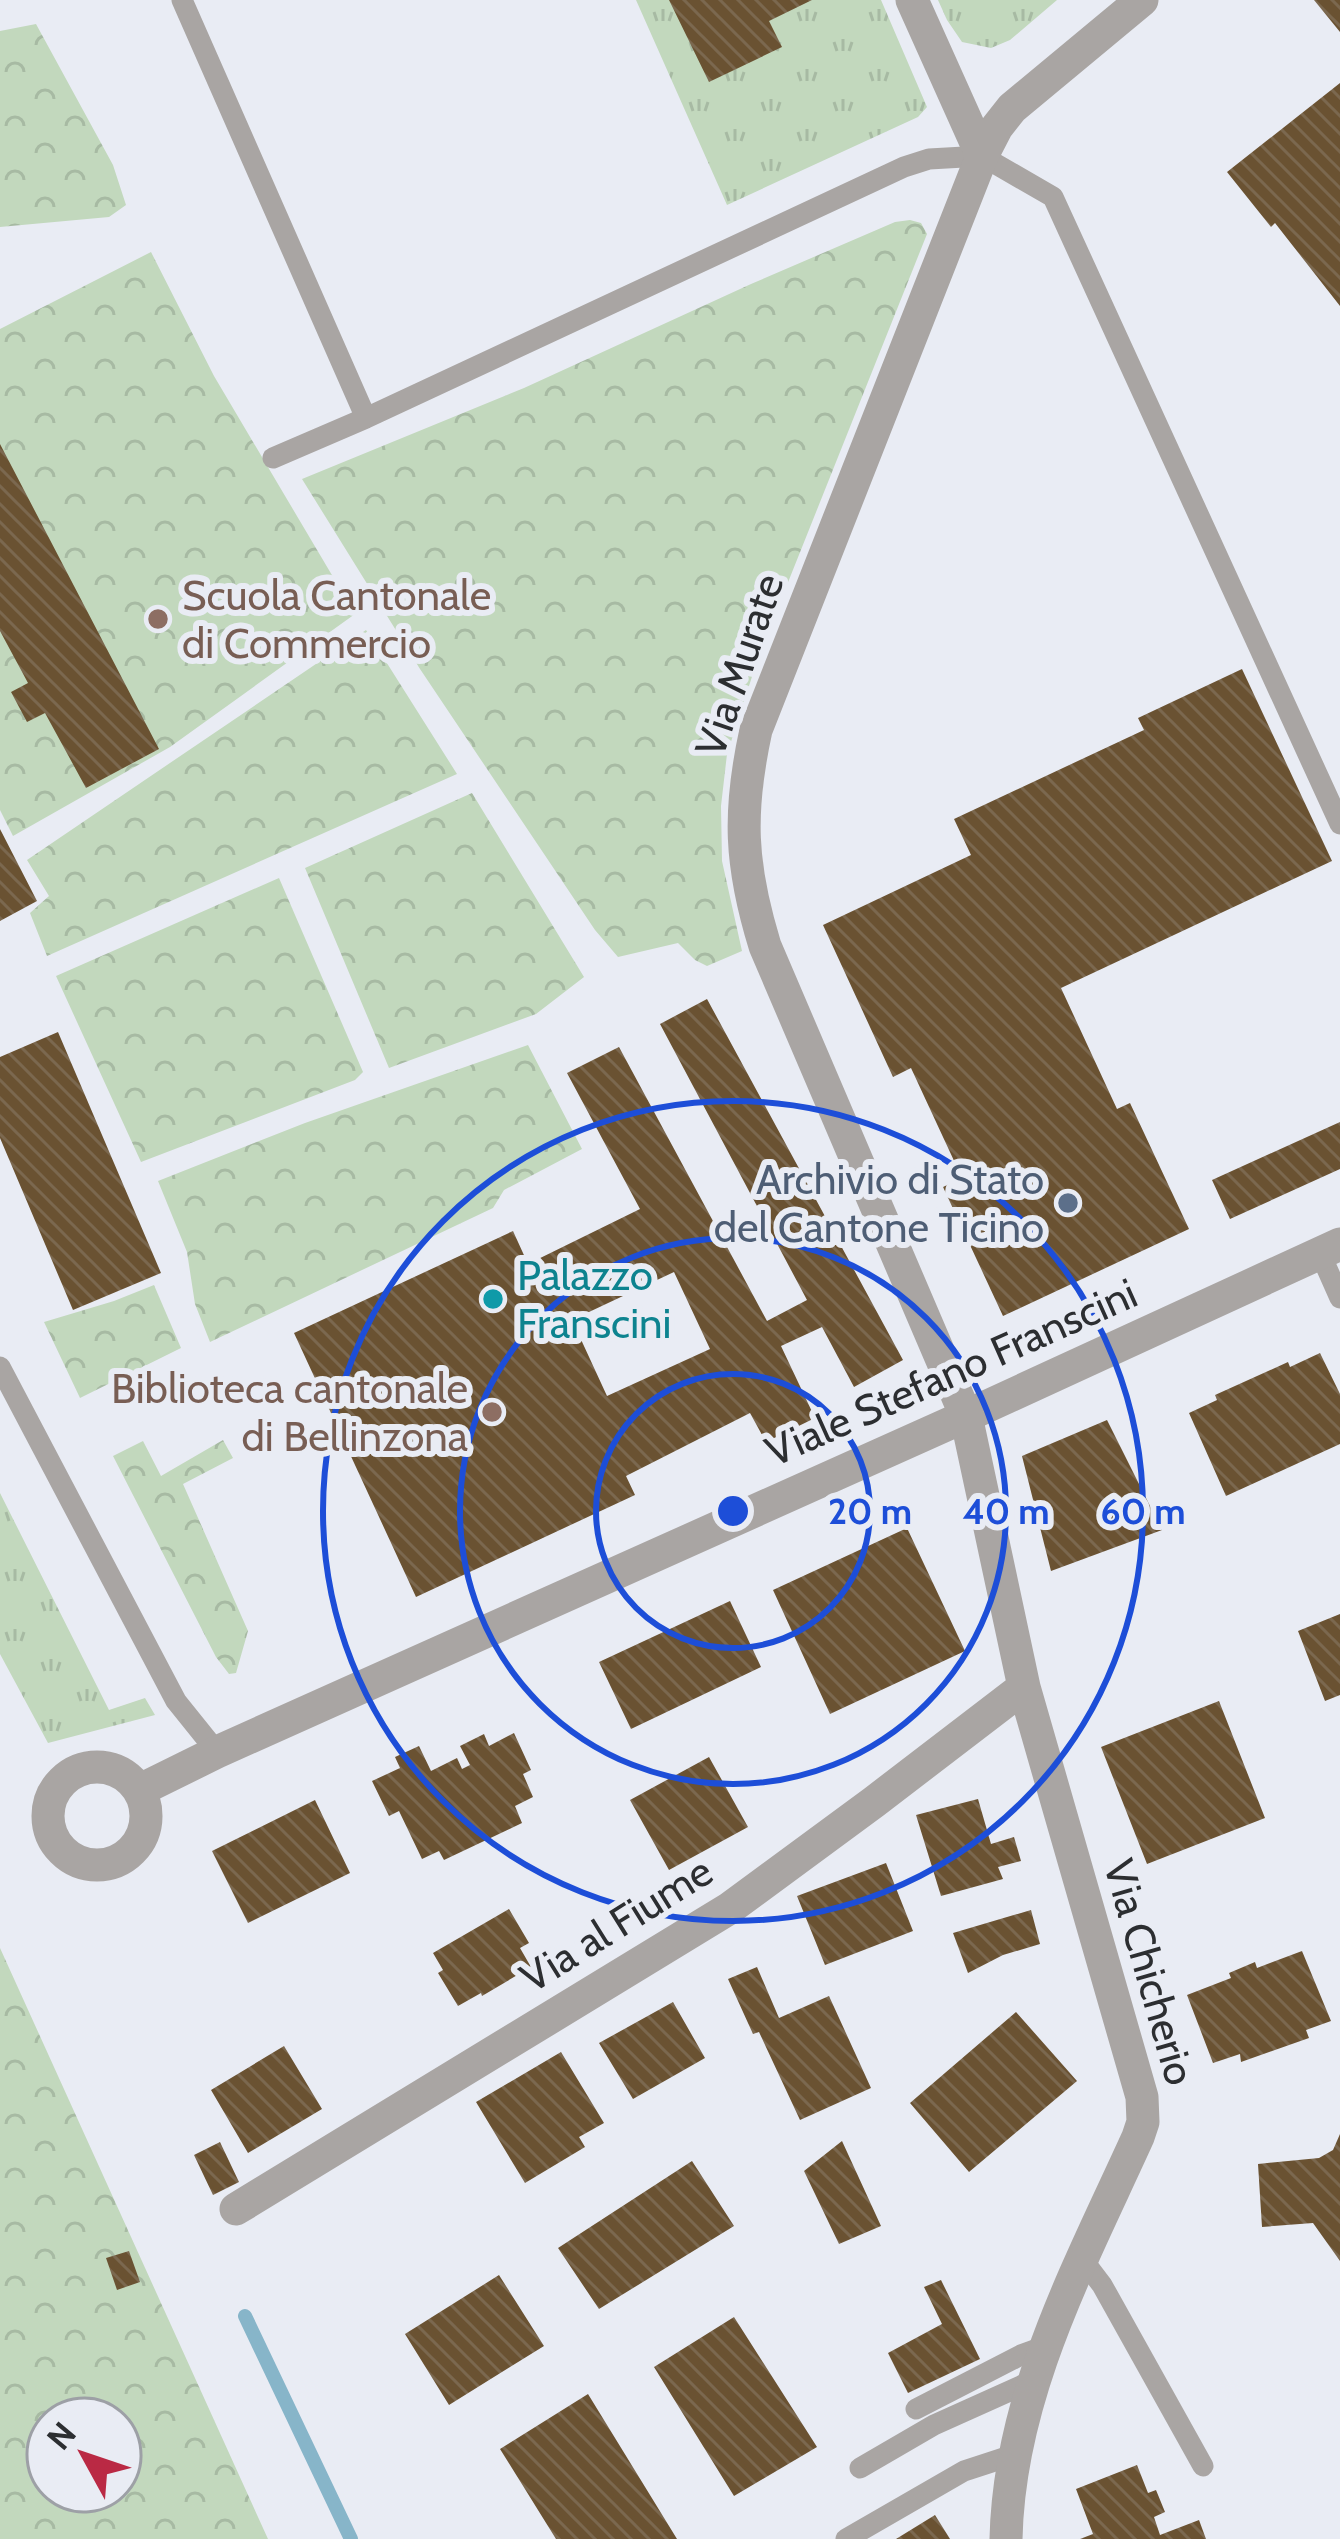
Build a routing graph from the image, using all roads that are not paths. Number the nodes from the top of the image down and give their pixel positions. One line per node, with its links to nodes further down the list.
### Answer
1 (182, 0): 5 (lane)
2 (912, 0): 4 (street)
3 (1142, 0): 4 (street, Via Murate)
4 (982, 156): 5 (lane); 7 (lane); 11 (street, Via Murate)
5 (366, 418): 6 (lane)
6 (273, 458)
7 (1340, 824)
8 (1330, 1249): 9 (lane); 11 (street, Viale Stefano Franscini)
9 (1340, 1298)
10 (0, 1367): 13 (lane)
11 (966, 1416): 12 (street, Via Chicherio); 13 (street, Viale Stefano Franscini)
12 (1024, 1687): 15 (street, Via al Fiume); 16 (street, Via Chicherio)
13 (217, 1752): 14 (street, Viale Stefano Franscini)
14 (140, 1790)
15 (236, 2209)
16 (1083, 2260): 17 (street, Via Chicherio); 21 (lane)
17 (1046, 2346): 18 (street, Via Chicherio); 19 (lane)
18 (1034, 2380): 20 (street, Via Chicherio); 22 (lane)
19 (916, 2409)
20 (1016, 2454): 23 (lane); 24 (street, Via Chicherio)
21 (1203, 2466)
22 (860, 2468)
23 (846, 2539)
24 (1006, 2539)

